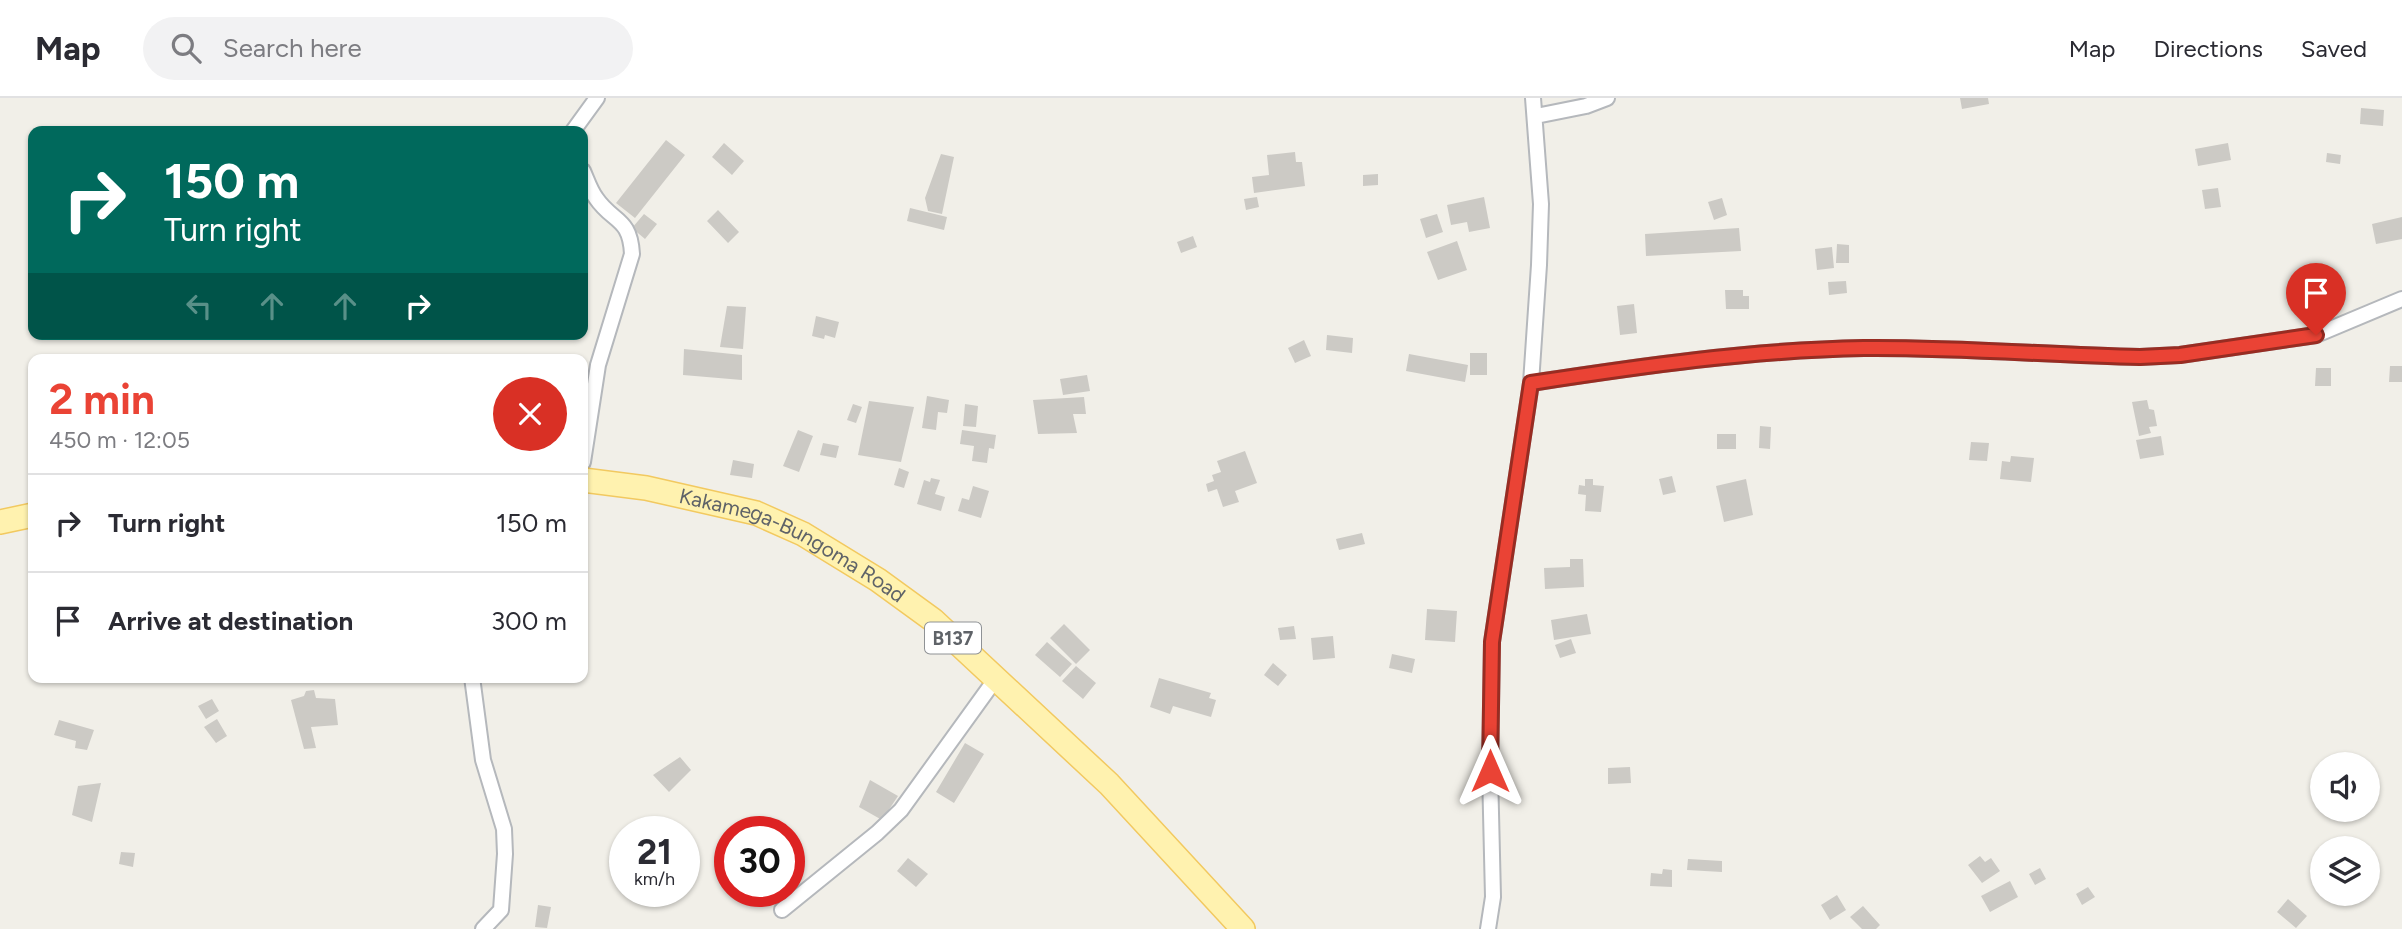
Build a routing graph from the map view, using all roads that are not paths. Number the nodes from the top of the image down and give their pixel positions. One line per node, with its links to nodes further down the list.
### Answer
1 (597, 98): 5 (street)
2 (1533, 98): 4 (street)
3 (1607, 98): 4 (street)
4 (1536, 116): 8 (street)
5 (577, 126)
6 (588, 182): 9 (street)
7 (2402, 299): 8 (street)
8 (1531, 383): 18 (street)
9 (588, 430)
10 (588, 481): 13 (main road, Kakamega-Bungoma Road / B137)
11 (28, 516): 12 (main road)
12 (0, 522)
13 (997, 677): 15 (street); 17 (main road, Kakamega-Bungoma Road / B137)
14 (473, 683): 16 (street)
15 (782, 910)
16 (483, 929)
17 (1243, 929)
18 (1488, 929)

